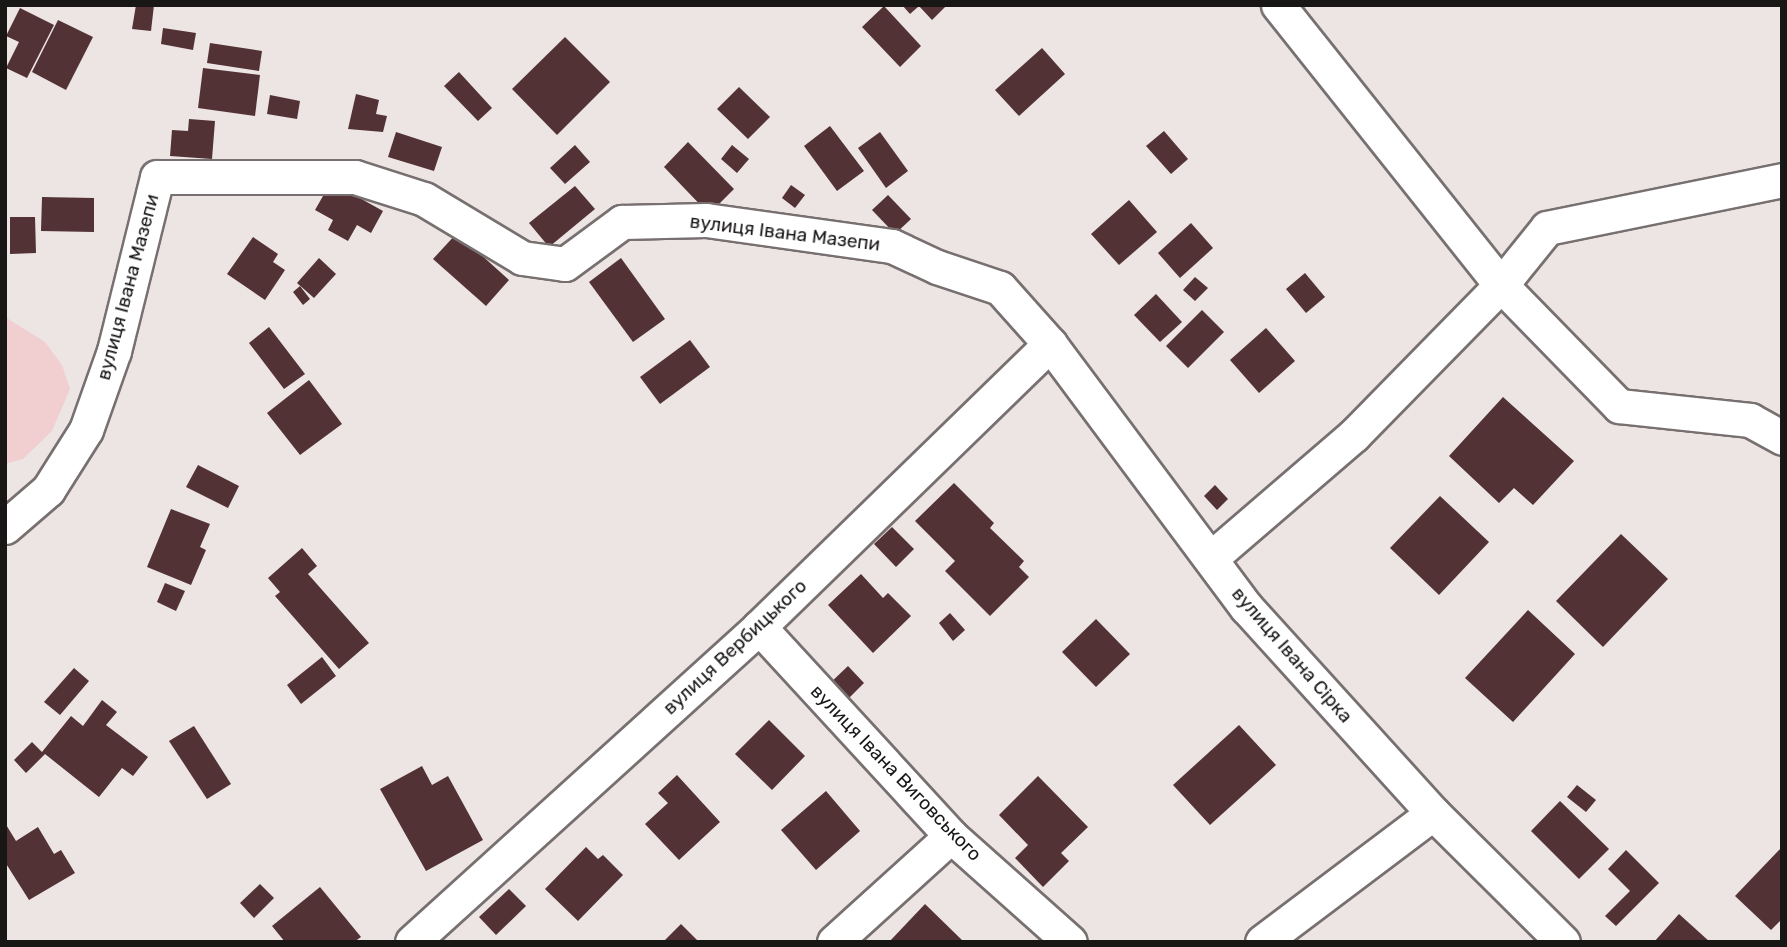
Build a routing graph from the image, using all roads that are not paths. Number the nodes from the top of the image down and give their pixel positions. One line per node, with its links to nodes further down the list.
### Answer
1 (1278, 5): 3 (street)
2 (1782, 180): 3 (street)
3 (1501, 285): 5 (street); 7 (street)
4 (1050, 344): 6 (street, вулиця Івана Мазепи); 7 (street, вулиця Івана Сірка); 8 (street, вулиця Вербицького)
5 (1782, 438)
6 (5, 527)
7 (1211, 558): 9 (street, вулиця Івана Сірка)
8 (758, 627): 10 (street, вулиця Івана Виговського); 11 (street, вулиця Вербицького)
9 (1433, 813): 14 (street); 15 (street, вулиця Івана Сірка)
10 (951, 836): 12 (street); 13 (street, вулиця Івана Виговського)
11 (412, 942)
12 (834, 942)
13 (1070, 942)
14 (1262, 942)
15 (1563, 942)

